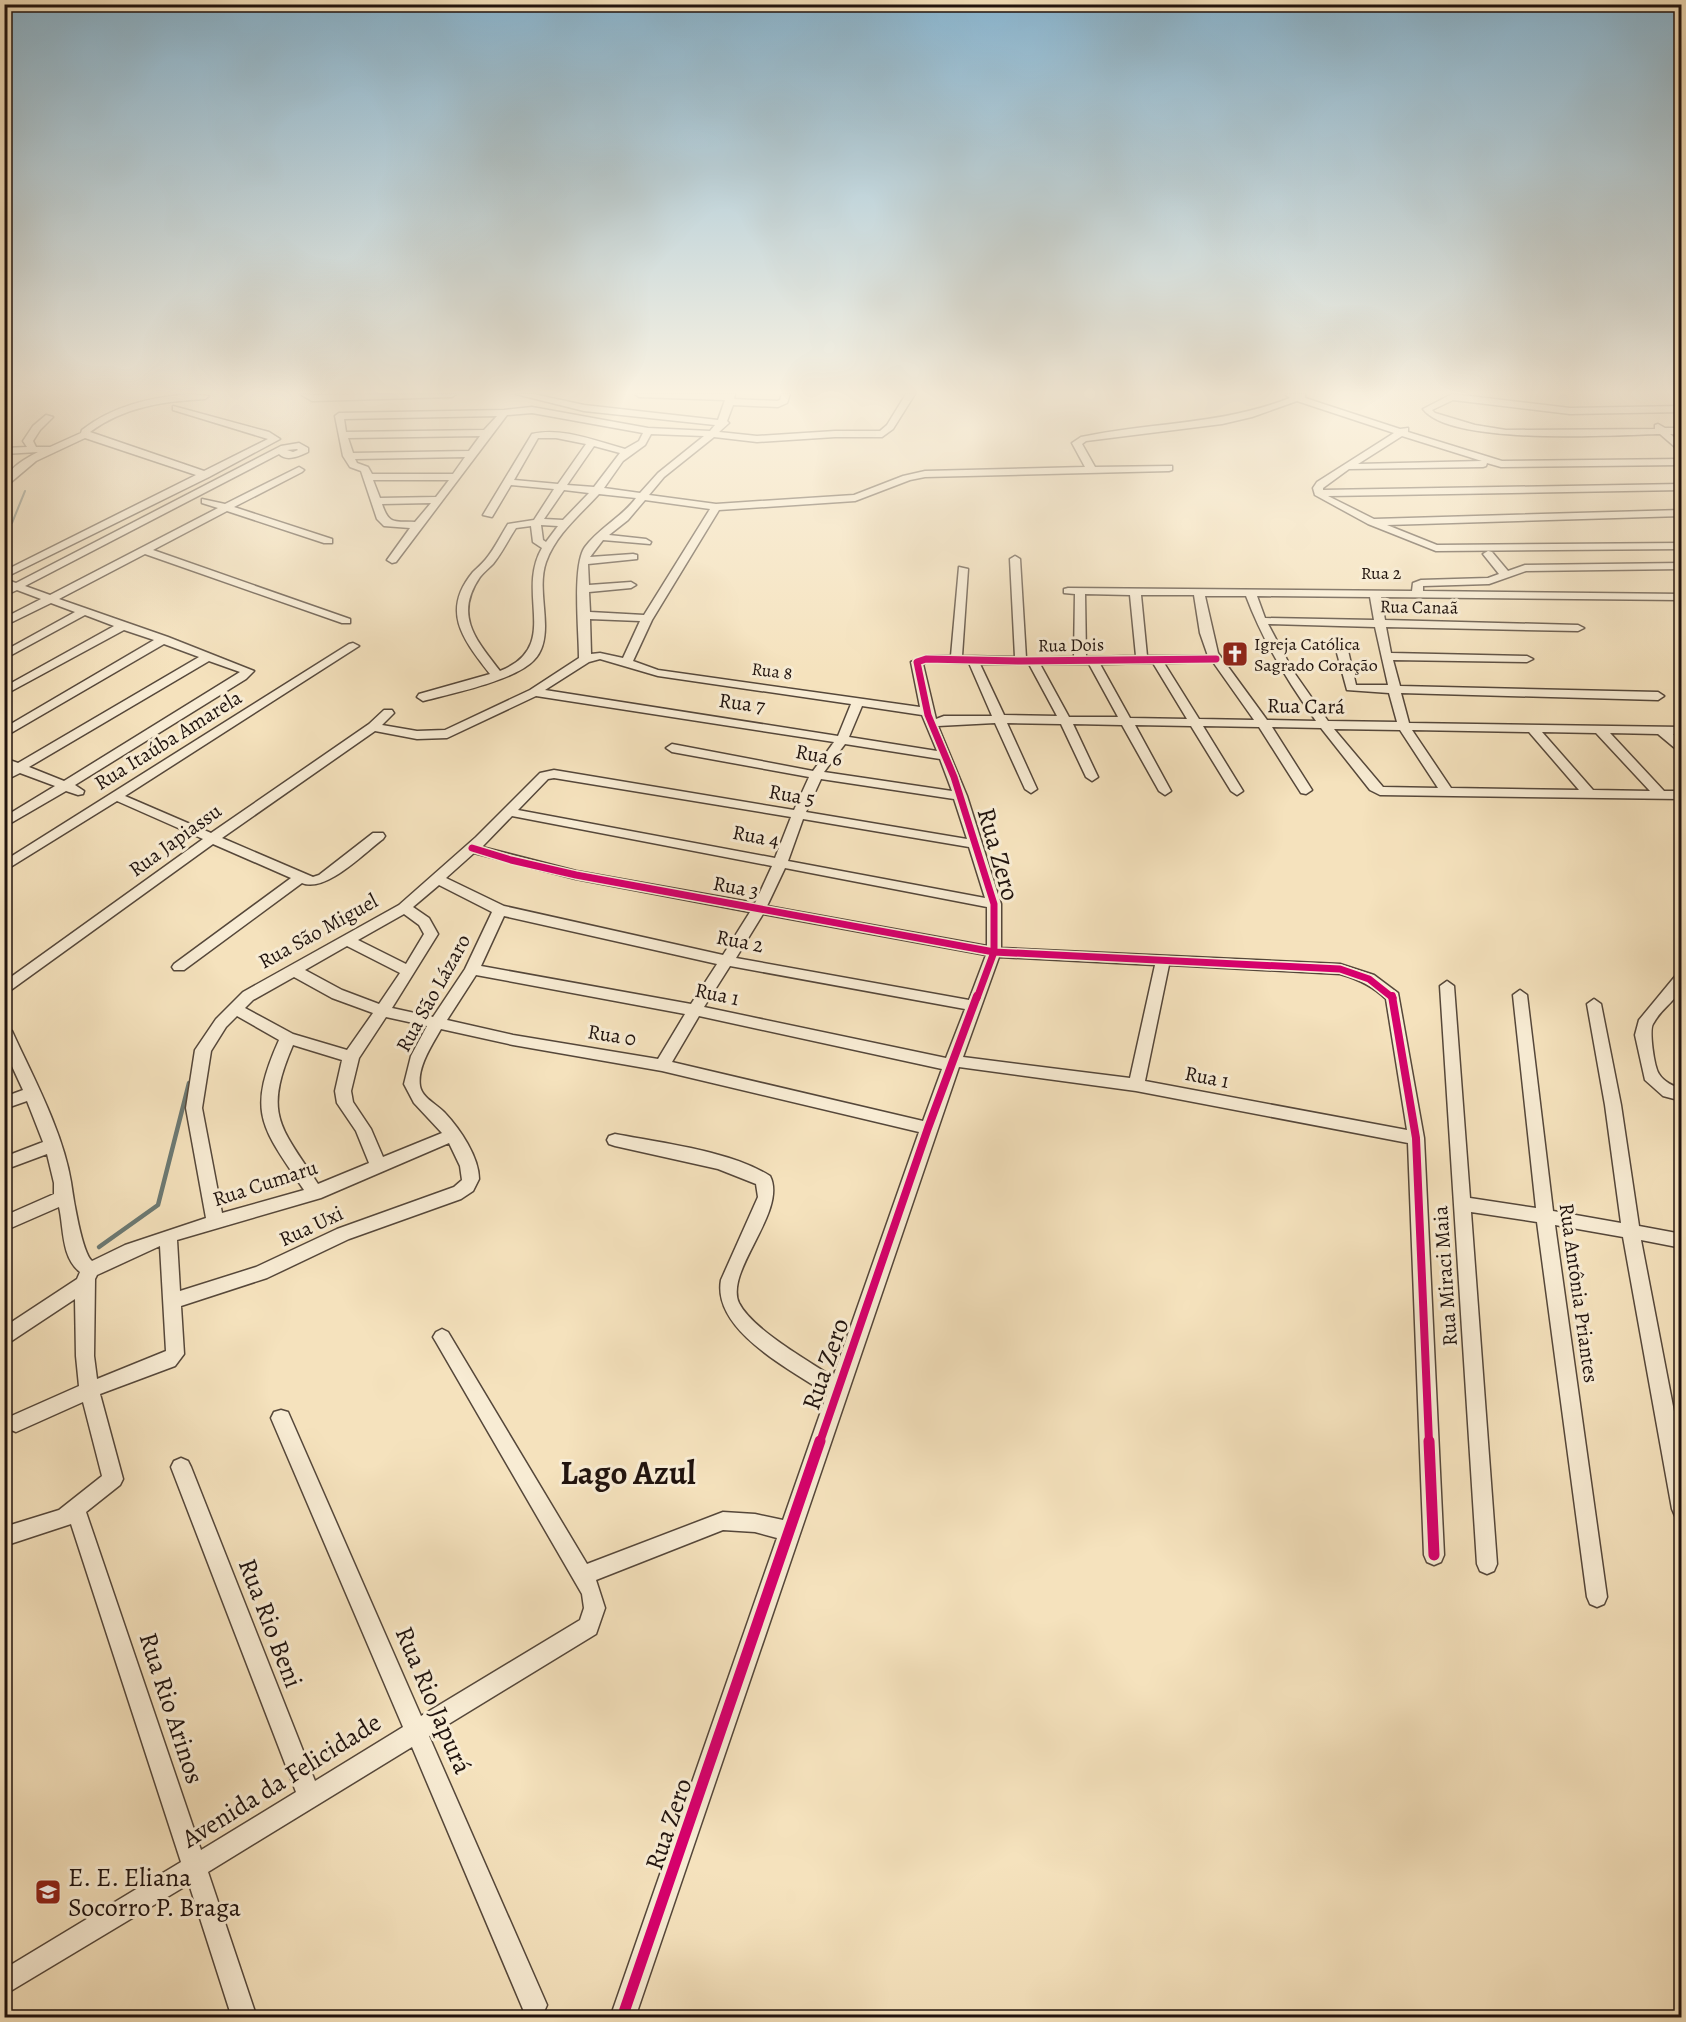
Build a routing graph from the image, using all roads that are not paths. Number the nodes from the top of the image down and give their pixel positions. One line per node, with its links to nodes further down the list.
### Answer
1 (181, 488): 15 (street)
2 (209, 488): 17 (street)
3 (230, 488): 20 (street)
4 (264, 488): 23 (street)
5 (372, 488): 21 (street)
6 (447, 488): 19 (street)
7 (505, 488): 25 (street)
8 (559, 488): 27 (street)
9 (585, 488): 14 (street)
10 (650, 488): 18 (street)
11 (879, 488): 22 (street)
12 (1321, 488): 16 (street)
13 (1601, 488): 16 (street)
14 (597, 489): 18 (street); 28 (street)
15 (174, 492): 17 (street); 44 (street)
16 (1323, 493): 26 (street)
17 (192, 497): 48 (street)
18 (642, 497): 22 (street); 30 (street)
19 (437, 500): 21 (street); 29 (street)
20 (205, 501): 23 (street); 48 (street)
21 (377, 501): 29 (street)
22 (716, 507): 61 (street)
23 (227, 508): 31 (street); 36 (street)
24 (1682, 513): 26 (street)
25 (488, 515)
26 (1377, 521): 33 (street); 34 (street)
27 (537, 522): 28 (street); 35 (street); 85 (street)
28 (564, 523): 35 (street)
29 (418, 525): 40 (street)
30 (601, 537): 32 (street); 41 (street)
31 (328, 541)
32 (646, 542)
33 (1682, 542)
34 (1682, 546)
35 (548, 547): 85 (street)
36 (143, 550): 57 (street); 62 (street)
37 (1488, 554): 45 (street)
38 (633, 557): 41 (street)
39 (1015, 559): 83 (street)
40 (392, 560)
41 (583, 561): 49 (street)
42 (1682, 566): 45 (street, Rua 2)
43 (963, 569): 76 (street)
44 (4, 575)
45 (1506, 575): 55 (street, Rua 2)
46 (4, 582): 48 (street)
47 (631, 585): 49 (street)
48 (22, 588): 53 (street); 57 (street); 58 (street)
49 (585, 589): 60 (street)
50 (1135, 592): 51 (street, Rua 2); 77 (street, Rua 2); 78 (street)
51 (1199, 592): 52 (street, Rua 2); 79 (street)
52 (1250, 592): 54 (street, Rua 2); 63 (street)
53 (4, 593)
54 (1376, 593): 55 (street, Rua 2); 64 (street)
55 (1418, 593): 56 (street)
56 (1682, 597)
57 (49, 599): 59 (street); 65 (street)
58 (4, 603)
59 (85, 611): 66 (street); 71 (street)
60 (585, 615): 61 (street); 74 (street)
61 (646, 618): 84 (street)
62 (346, 621)
63 (1260, 621): 64 (street, Rua Canaã); 99 (street)
64 (1380, 622): 67 (street, Rua Canaã); 73 (street)
65 (4, 623)
66 (124, 625): 68 (street); 87 (street)
67 (1578, 628)
68 (164, 639): 72 (street); 106 (street)
69 (1340, 642): 86 (street)
70 (352, 646): 127 (street, Rua Itaúba Amarela)
71 (4, 656)
72 (209, 656): 112 (street); 117 (street)
73 (1387, 656): 80 (street); 86 (street)
74 (585, 659): 84 (street); 88 (street)
75 (926, 659): 76 (street, Rua Dois); 93 (street, Rua Zero)
76 (956, 659): 81 (street, Rua Dois)
77 (1086, 659): 78 (street, Rua Dois); 83 (street, Rua Dois); 96 (street)
78 (1142, 659): 82 (street, Rua Dois)
79 (1216, 659): 82 (street, Rua Dois); 98 (street)
80 (1527, 659)
81 (973, 660): 83 (street, Rua Dois); 94 (street)
82 (1156, 660): 97 (street)
83 (1027, 661): 95 (street)
84 (627, 663): 91 (street, Rua 8)
85 (497, 675): 90 (street)
86 (1396, 689): 89 (street); 101 (street)
87 (4, 692)
88 (534, 692): 100 (street); 107 (street, Rua 7)
89 (1658, 696)
90 (423, 697)
91 (858, 701): 93 (street, Rua 8); 107 (street)
92 (388, 713): 100 (street, Rua Japiassu)
93 (932, 718): 94 (street, Rua Cará); 110 (street, Rua Zero)
94 (1000, 719): 95 (street, Rua Cará); 118 (street)
95 (1065, 720): 96 (street, Rua Cará); 115 (street)
96 (1127, 721): 97 (street, Rua Cará); 121 (street)
97 (1193, 723): 98 (street, Rua Cará); 122 (street)
98 (1264, 725): 99 (street, Rua Cará); 119 (street)
99 (1325, 726): 101 (street, Rua Cará); 123 (street)
100 (373, 727): 133 (street, Rua Japiassu)
101 (1404, 727): 102 (street, Rua Cará); 123 (street)
102 (1531, 727): 103 (street, Rua Cará); 124 (street)
103 (1598, 728): 104 (street, Rua Cará); 125 (street)
104 (1661, 730): 105 (street, Rua Cará); 109 (street)
105 (1682, 731)
106 (4, 733)
107 (842, 739): 110 (street, Rua 7); 113 (street)
108 (672, 748): 113 (street, Rua 6)
109 (1682, 750)
110 (945, 756): 128 (street, Rua Zero)
111 (4, 762): 112 (street)
112 (20, 768): 114 (street); 117 (street)
113 (816, 775): 128 (street, Rua 6); 130 (street)
114 (4, 777)
115 (1092, 777)
116 (603, 783): 129 (street, Rua São Miguel); 130 (street, Rua 5)
117 (64, 786): 120 (street); 131 (street)
118 (1031, 789)
119 (1306, 790)
120 (78, 791)
121 (1165, 791)
122 (1237, 791)
123 (1448, 793): 124 (street)
124 (1590, 794): 125 (street)
125 (1660, 794): 126 (street)
126 (1682, 795)
127 (115, 796): 133 (street); 137 (street, Rua Itaúba Amarela)
128 (961, 796): 134 (street, Rua Zero)
129 (510, 812): 135 (street, Rua São Miguel); 136 (street, Rua 4)
130 (797, 816): 134 (street, Rua 5); 136 (street)
131 (4, 823)
132 (378, 836): 138 (street)
133 (213, 838): 138 (street); 154 (street, Rua Japiassu)
134 (975, 844): 140 (street, Rua Zero)
135 (472, 848): 139 (street, Rua São Miguel); 142 (street, Rua 3)
136 (782, 862): 140 (street, Rua 4); 142 (street)
137 (4, 867)
138 (300, 878): 148 (street)
139 (438, 879): 141 (street, Rua São Miguel); 143 (street)
140 (994, 904): 145 (street, Rua Zero)
141 (404, 908): 144 (street, Rua São Miguel); 151 (street)
142 (758, 909): 145 (street, Rua 3); 147 (street)
143 (500, 910): 147 (street, Rua 2); 149 (street, Rua São Lázaro)
144 (348, 941): 150 (street, Rua São Miguel); 151 (street)
145 (994, 952): 146 (street, Rua 3); 157 (street, Rua Zero)
146 (1163, 960): 168 (street); 174 (street, Rua 3)
147 (728, 961): 157 (street, Rua 2); 159 (street)
148 (179, 967)
149 (472, 969): 159 (street, Rua 1); 161 (street, Rua São Lázaro)
150 (295, 971): 158 (street, Rua São Miguel); 160 (street, Rua 0)
151 (409, 971): 160 (street)
152 (1682, 978): 170 (street)
153 (1447, 986): 182 (street, Rua Miraci Maia)
154 (4, 990)
155 (1520, 995): 183 (street, Rua Antônia Priantes)
156 (1594, 1004): 186 (street)
157 (975, 1006): 166 (street, Rua Zero)
158 (235, 1009): 163 (street); 184 (street, Rua São Miguel)
159 (693, 1010): 166 (street, Rua 1); 167 (street)
160 (382, 1011): 161 (street, Rua 0); 165 (street)
161 (436, 1024): 167 (street, Rua 0); 173 (street, Rua São Lázaro)
162 (4, 1031): 164 (street)
163 (288, 1038): 165 (street); 180 (street)
164 (9, 1052): 169 (street)
165 (351, 1057): 178 (street)
166 (953, 1063): 168 (street, Rua 1); 172 (street, Rua Zero)
167 (662, 1065): 172 (street, Rua 0)
168 (1136, 1085): 174 (street, Rua 1)
169 (31, 1093): 171 (street); 176 (street)
170 (1682, 1095)
171 (4, 1104)
172 (928, 1128): 194 (street, Rua Zero)
173 (452, 1135): 178 (street, Rua Cumaru); 179 (street, Rua São Lázaro)
174 (1416, 1138): 202 (street, Rua 3)
175 (615, 1140): 194 (street)
176 (52, 1145): 177 (street); 181 (street)
177 (4, 1164)
178 (378, 1165): 180 (street, Rua Cumaru)
179 (468, 1186): 190 (street, Rua Uxi)
180 (315, 1193): 184 (street, Rua Cumaru)
181 (63, 1198): 185 (street); 189 (street)
182 (1463, 1204): 183 (street); 203 (street, Rua Miraci Maia)
183 (1545, 1216): 186 (street); 205 (street, Rua Antônia Priantes)
184 (215, 1223): 187 (street, Rua Cumaru)
185 (4, 1224)
186 (1631, 1232): 188 (street); 198 (street)
187 (168, 1236): 189 (street, Rua Cumaru); 190 (street)
188 (1682, 1241)
189 (88, 1276): 192 (street, Rua Cumaru); 193 (street)
190 (172, 1301): 193 (street)
191 (442, 1336): 204 (street)
192 (4, 1338)
193 (89, 1390): 196 (street); 201 (street)
194 (838, 1391): 200 (street, Rua Zero)
195 (281, 1418): 206 (street, Rua Rio Japurá)
196 (16, 1423)
197 (182, 1467): 207 (street, Rua Rio Beni)
198 (1682, 1509)
199 (79, 1518): 208 (street, Rua Rio Arinos)
200 (789, 1531): 204 (street); 212 (street, Rua Zero)
201 (4, 1537)
202 (1434, 1556)
203 (1488, 1564)
204 (582, 1576): 206 (street, Avenida da Felicidade)
205 (1597, 1597)
206 (416, 1731): 207 (street, Avenida da Felicidade); 210 (street, Rua Rio Japurá)
207 (310, 1798): 208 (street, Avenida da Felicidade)
208 (195, 1867): 209 (street, Avenida da Felicidade); 211 (street, Rua Rio Arinos)
209 (4, 1983)
210 (534, 2005)
211 (245, 2018)
212 (622, 2018)

